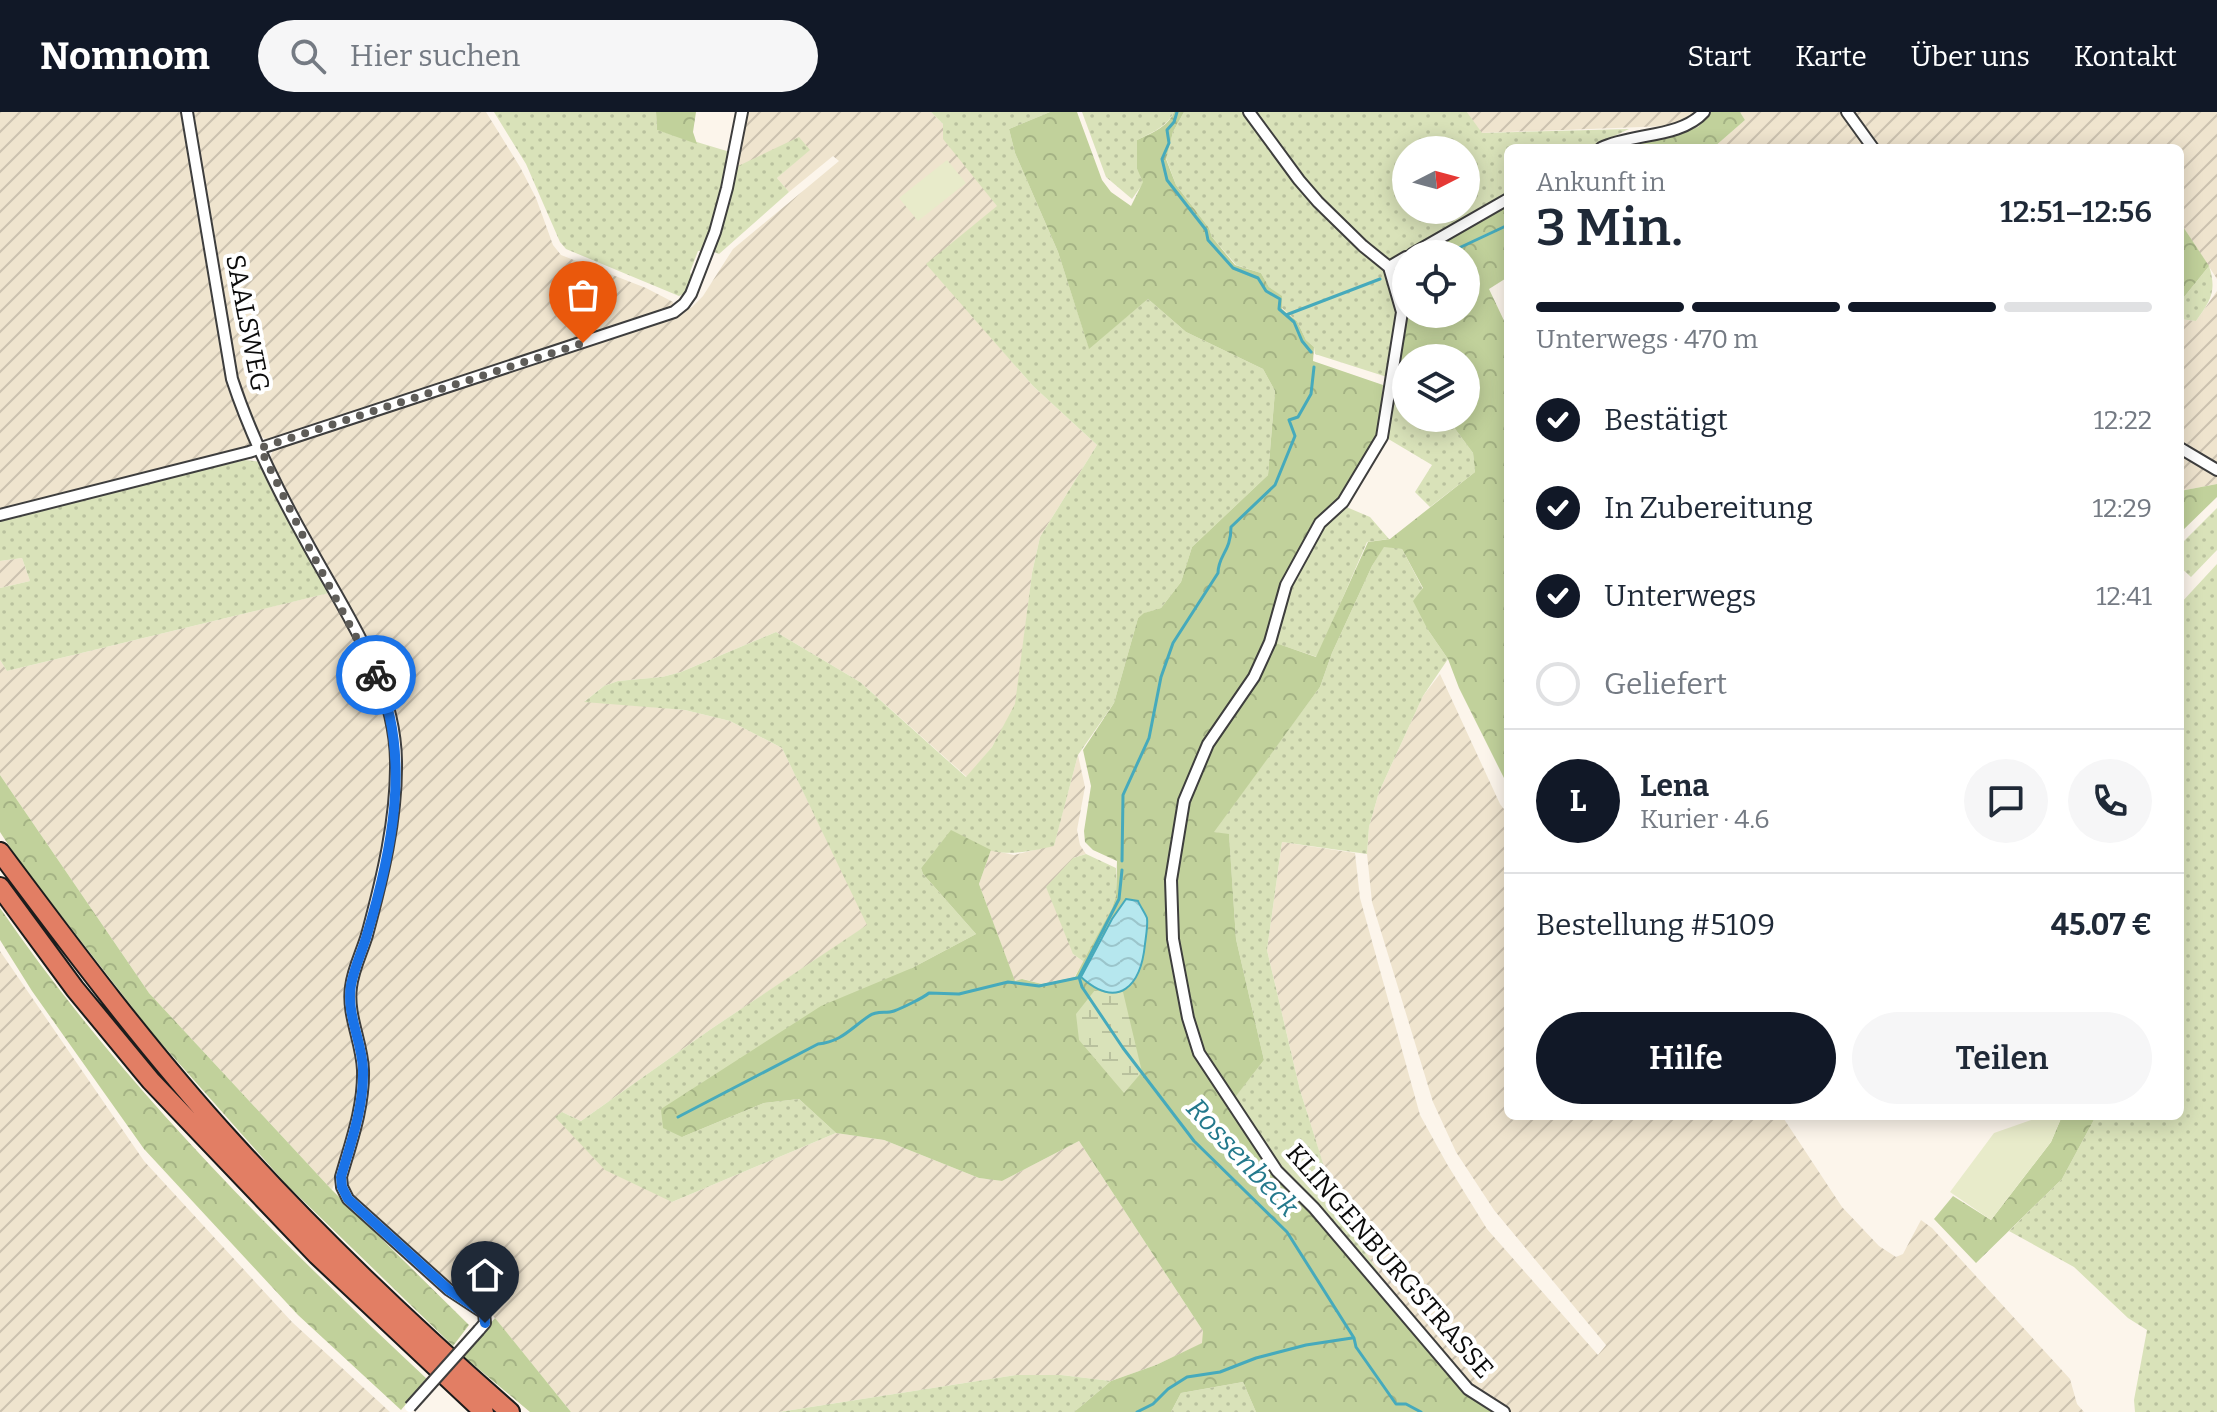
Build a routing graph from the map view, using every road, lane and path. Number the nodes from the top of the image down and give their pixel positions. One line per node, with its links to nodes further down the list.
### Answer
1 (187, 112): 12 (street, SAALSWEG)
2 (742, 112): 12 (street)
3 (1249, 112): 11 (street)
4 (1704, 112): 6 (street)
5 (1847, 112): 7 (street)
6 (1613, 144)
7 (1870, 144)
8 (1504, 201): 9 (street)
9 (1436, 240)
10 (1392, 265): 11 (street)
11 (1389, 267): 21 (street, KLINGENBURGSTRASSE)
12 (260, 448): 15 (street); 18 (street, SAALSWEG, bridge)
13 (2184, 450): 14 (street)
14 (2217, 470)
15 (0, 515)
16 (0, 852): 20 (highway)
17 (0, 887): 19 (highway)
18 (407, 1409)
19 (484, 1412)
20 (510, 1412)
21 (1504, 1412)

